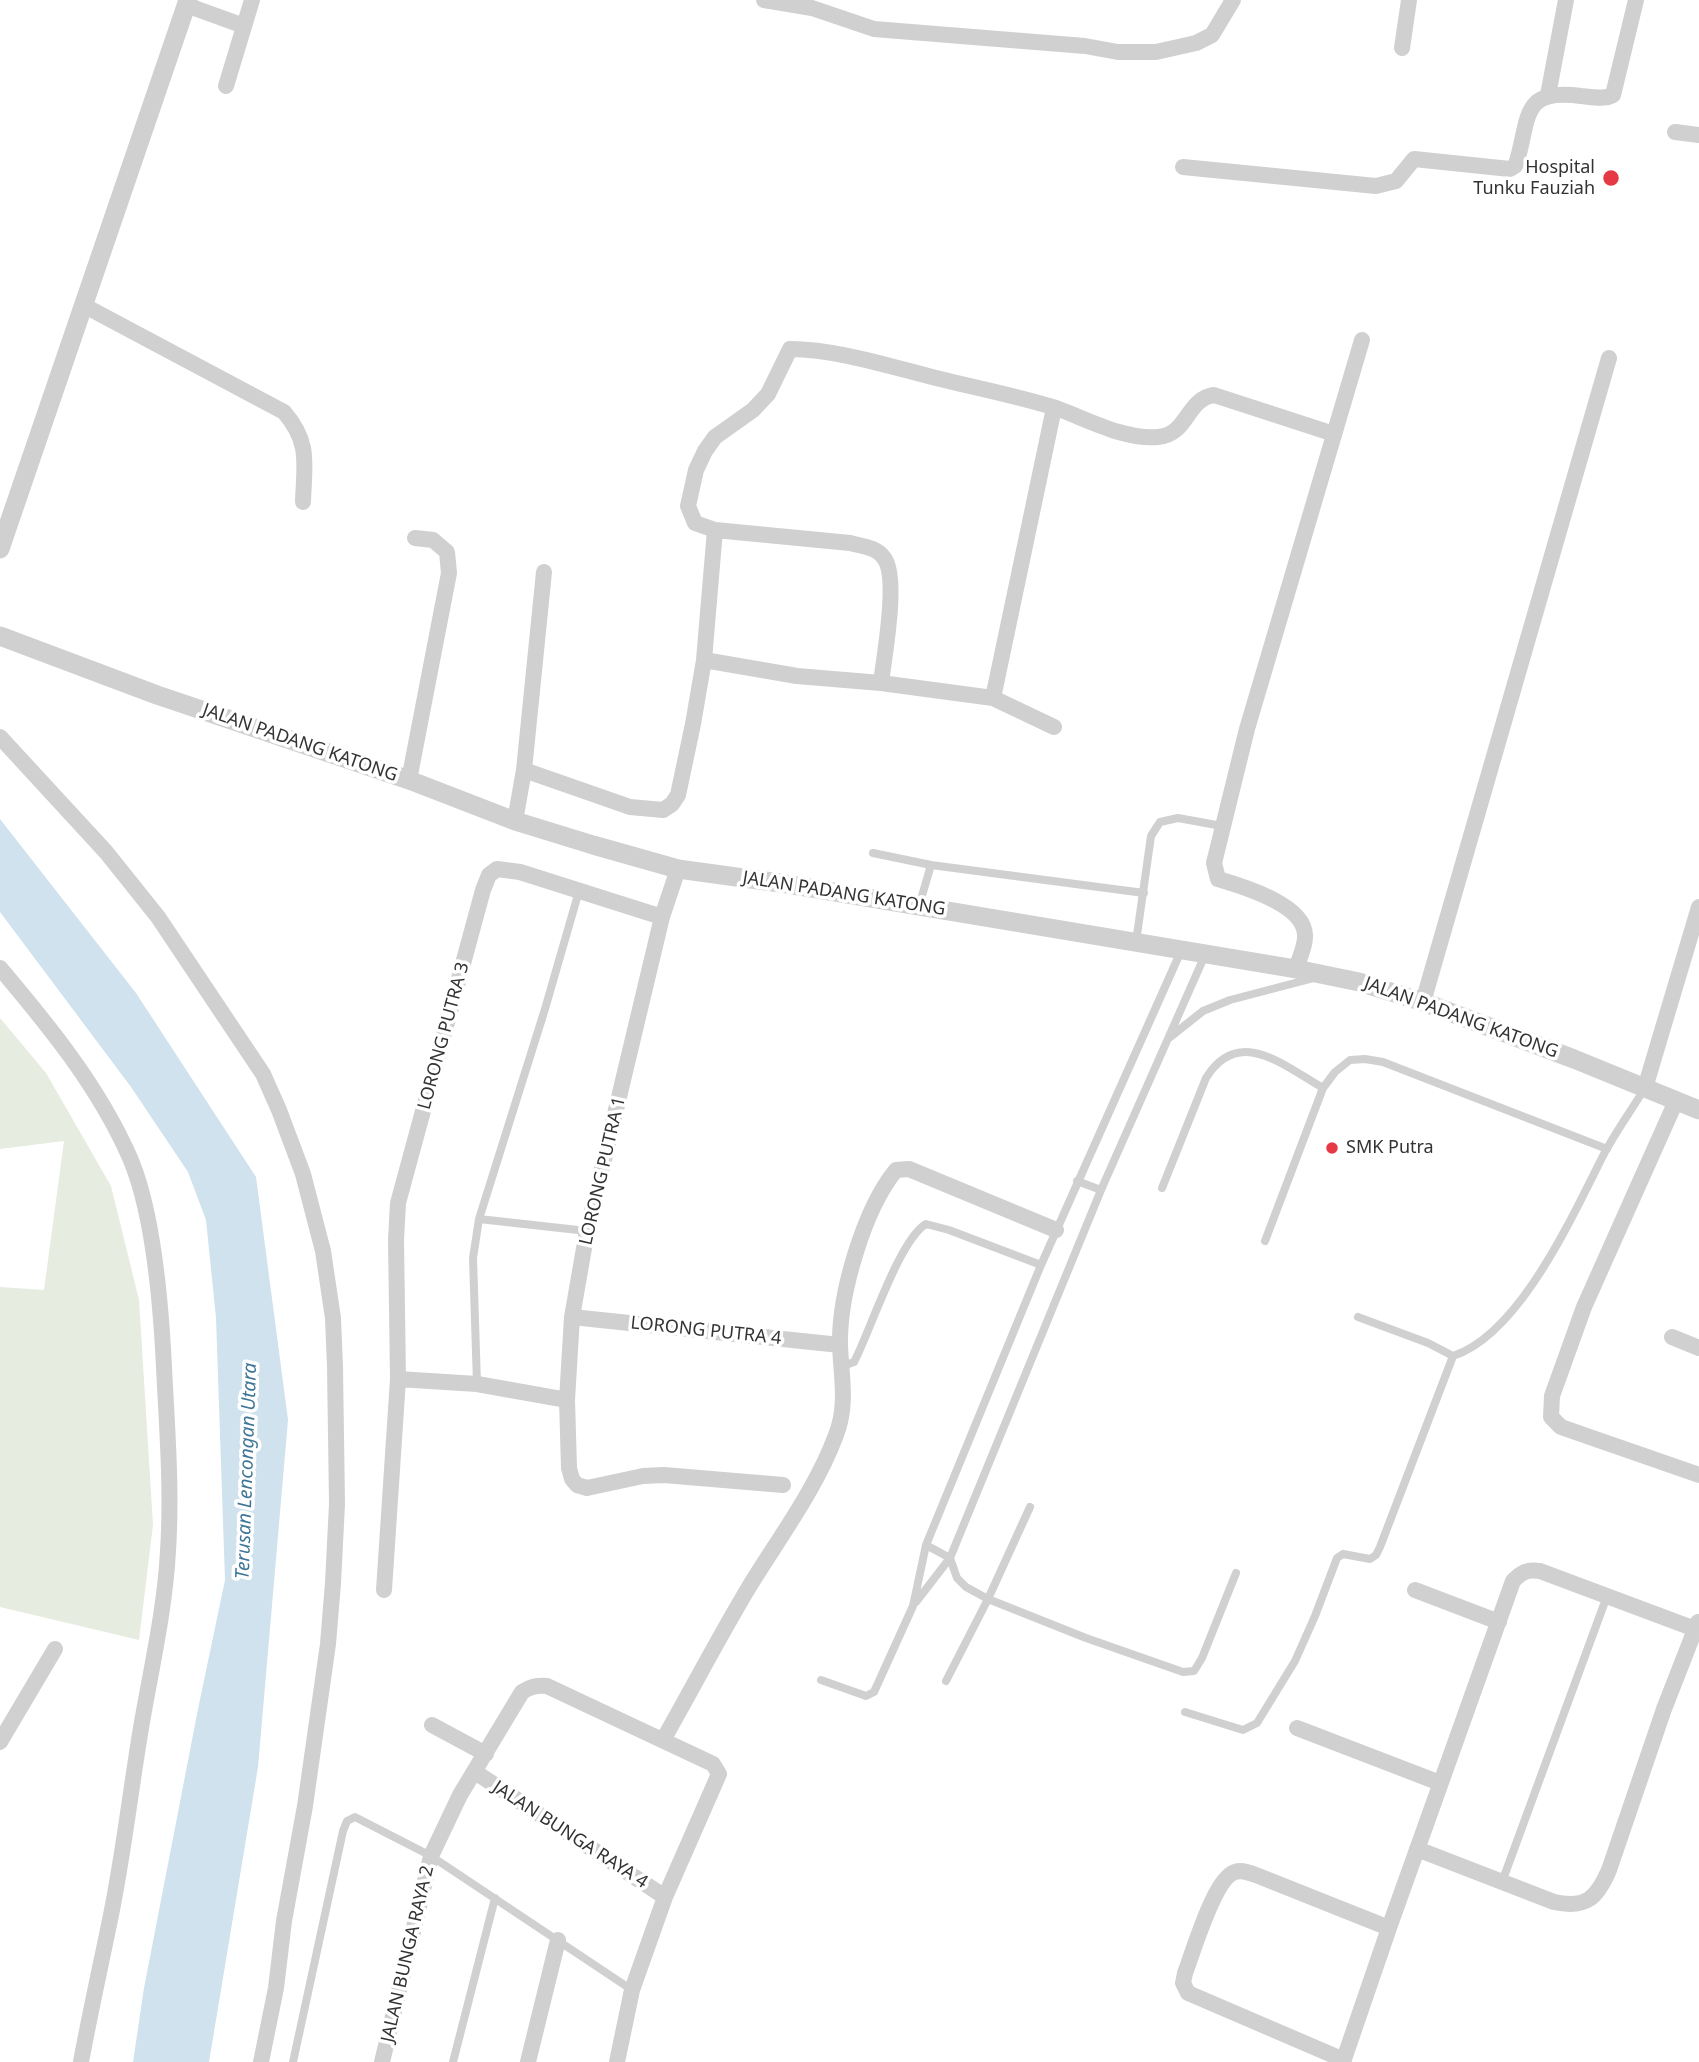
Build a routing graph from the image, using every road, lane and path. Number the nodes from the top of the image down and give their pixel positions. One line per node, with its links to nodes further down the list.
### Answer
1 (252, 0): 8 (street)
2 (764, 0): 3 (street)
3 (1233, 0)
4 (1409, 0): 9 (street)
5 (1566, 0): 11 (street)
6 (1636, 0): 11 (street)
7 (187, 2): 8 (street); 15 (street)
8 (244, 26): 10 (street)
9 (1402, 48)
10 (226, 86)
11 (1548, 95): 14 (street)
12 (1675, 132): 13 (street)
13 (1699, 135)
14 (1183, 167)
15 (83, 305): 20 (street); 23 (street)
16 (1362, 340): 19 (street)
17 (1608, 359): 49 (street)
18 (1054, 408): 19 (street); 21 (street); 28 (street)
19 (1334, 433): 34 (street)
20 (303, 502)
21 (715, 530): 26 (street); 27 (street)
22 (415, 538): 32 (street)
23 (0, 549)
24 (544, 572): 31 (street)
25 (0, 636): 32 (street, JALAN PADANG KATONG)
26 (704, 660): 27 (street); 31 (street)
27 (881, 683): 28 (street)
28 (993, 698): 29 (street)
29 (1054, 727)
30 (0, 737): 109 (street)
31 (524, 770): 33 (street)
32 (409, 780): 33 (street, JALAN PADANG KATONG)
33 (515, 821): 37 (street, JALAN PADANG KATONG)
34 (1222, 826): 39 (lane); 47 (street)
35 (873, 853): 36 (lane)
36 (931, 865): 39 (lane); 40 (lane)
37 (678, 869): 40 (street, JALAN PADANG KATONG); 42 (street, LORONG PUTRA 1)
38 (579, 891): 42 (street, LORONG PUTRA 3); 59 (lane); 71 (street, LORONG PUTRA 3)
39 (1144, 893): 43 (lane)
40 (919, 906): 43 (street, JALAN PADANG KATONG)
41 (1699, 907): 52 (street)
42 (663, 917): 61 (street, LORONG PUTRA 1)
43 (1136, 942): 44 (street, JALAN PADANG KATONG)
44 (1181, 951): 45 (street, JALAN PADANG KATONG); 56 (lane)
45 (1205, 955): 47 (street, JALAN PADANG KATONG); 50 (lane)
46 (0, 968): 108 (street)
47 (1296, 969): 48 (street, JALAN PADANG KATONG)
48 (1323, 975): 49 (street, JALAN PADANG KATONG); 50 (lane)
49 (1423, 1002): 52 (street, JALAN PADANG KATONG)
50 (1167, 1039): 58 (lane)
51 (1323, 1088): 55 (lane); 57 (lane); 62 (lane)
52 (1645, 1088): 53 (street, JALAN PADANG KATONG); 55 (lane)
53 (1676, 1101): 54 (street, JALAN PADANG KATONG); 74 (street)
54 (1699, 1110)
55 (1607, 1149): 69 (lane)
56 (1077, 1181): 58 (lane); 60 (lane)
57 (1162, 1188)
58 (1101, 1190): 78 (lane)
59 (479, 1219): 61 (lane); 72 (lane)
60 (1056, 1230): 63 (lane); 67 (street)
61 (587, 1231): 64 (street, LORONG PUTRA 1)
62 (1265, 1241)
63 (1041, 1265): 70 (lane); 77 (lane)
64 (572, 1317): 67 (street, LORONG PUTRA 4); 73 (street, LORONG PUTRA 1)
65 (1358, 1317): 69 (lane)
66 (1672, 1337): 68 (street)
67 (840, 1345): 70 (street)
68 (1699, 1348)
69 (1453, 1356): 90 (lane)
70 (843, 1366): 94 (street)
71 (398, 1379): 72 (street); 80 (street, LORONG PUTRA 3)
72 (477, 1384): 73 (street)
73 (567, 1400): 75 (street, LORONG PUTRA 1)
74 (1699, 1475)
75 (783, 1485)
76 (1030, 1507): 83 (lane)
77 (926, 1545): 78 (lane); 84 (lane)
78 (950, 1558): 83 (lane); 84 (lane)
79 (1236, 1573): 83 (lane)
80 (384, 1590)
81 (1415, 1590): 85 (street)
82 (1607, 1596): 85 (street); 86 (street); 101 (lane)
83 (988, 1599): 89 (lane)
84 (913, 1606): 88 (lane)
85 (1499, 1622): 98 (street)
86 (1697, 1624): 101 (street)
87 (55, 1649): 91 (street)
88 (821, 1680)
89 (946, 1681)
90 (1185, 1712)
91 (6, 1719): 95 (street)
92 (432, 1725): 96 (street)
93 (1297, 1728): 98 (street)
94 (663, 1740): 96 (street, JALAN BUNGA RAYA 2); 102 (street, JALAN BUNGA RAYA 2)
95 (0, 1742)
96 (486, 1754): 97 (street, JALAN BUNGA RAYA 2)
97 (475, 1772): 100 (street, JALAN BUNGA RAYA 2); 102 (street, JALAN BUNGA RAYA 4)
98 (1440, 1783): 99 (street)
99 (1417, 1849): 101 (street); 104 (street)
100 (431, 1856): 103 (lane); 110 (lane); 111 (street, JALAN BUNGA RAYA 2)
101 (1502, 1882)
102 (665, 1897): 106 (street)
103 (495, 1899): 105 (lane); 112 (lane)
104 (1389, 1928): 107 (street); 107 (street)
105 (558, 1940): 106 (lane); 113 (street)
106 (632, 1990): 114 (street)
107 (1344, 2061)
108 (81, 2062)
109 (261, 2062)
110 (293, 2062)
111 (382, 2062)
112 (453, 2062)
113 (528, 2062)
114 (618, 2062)

